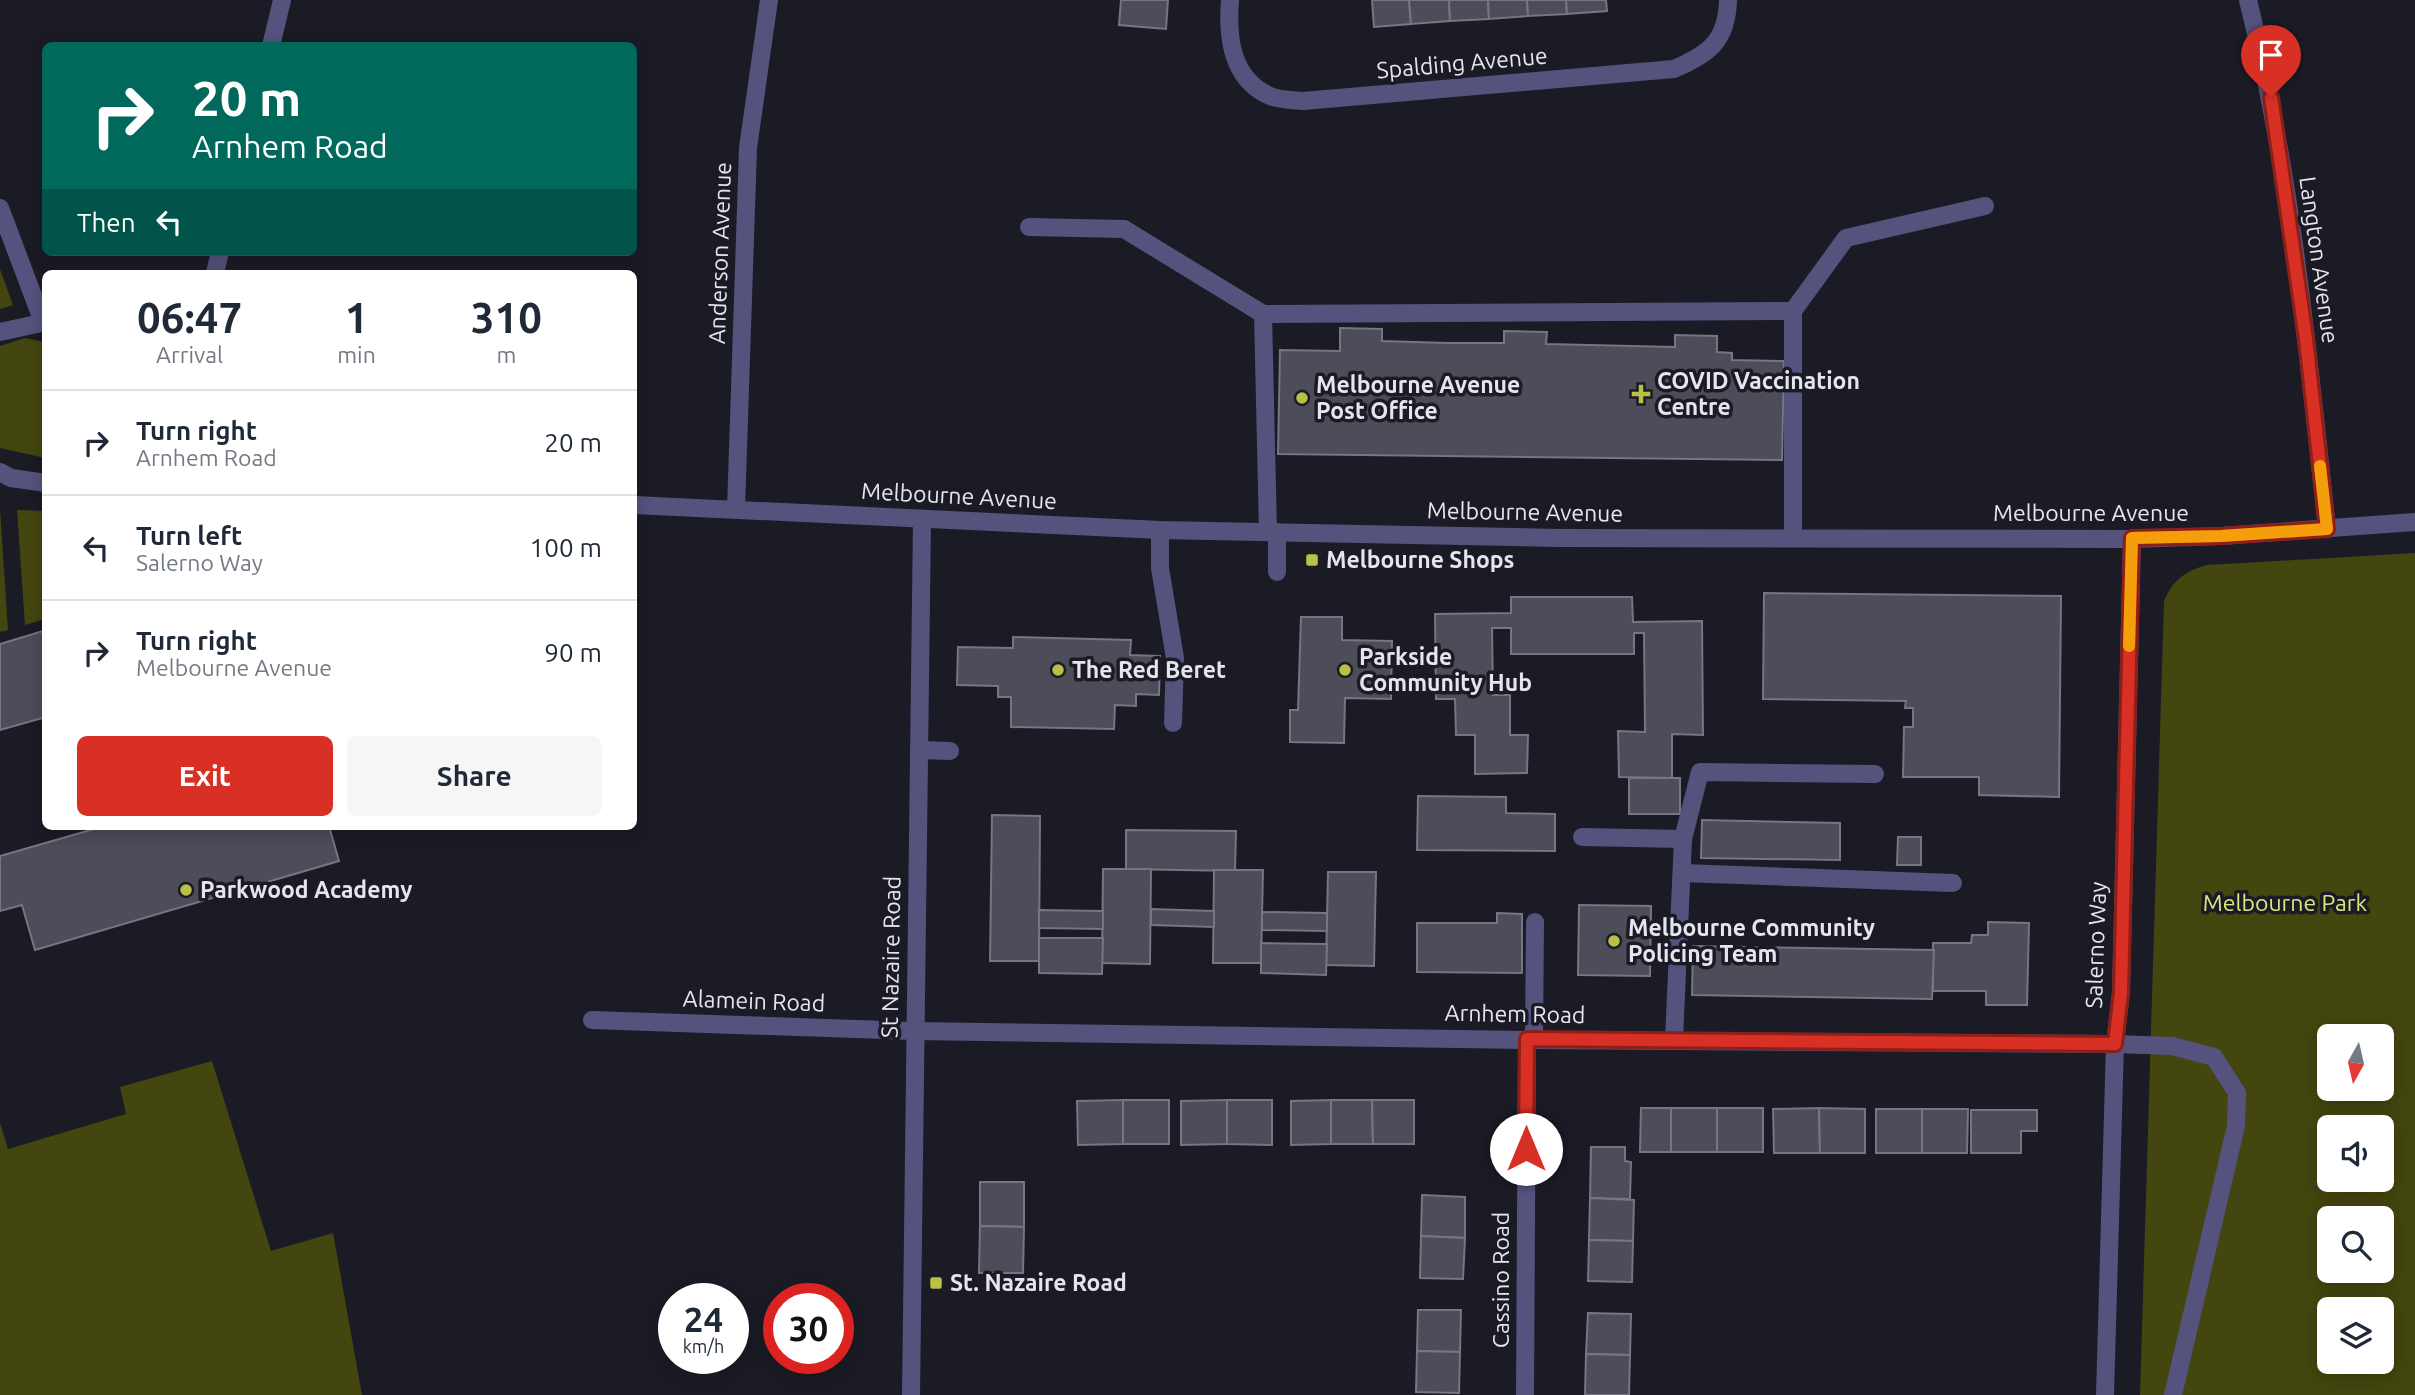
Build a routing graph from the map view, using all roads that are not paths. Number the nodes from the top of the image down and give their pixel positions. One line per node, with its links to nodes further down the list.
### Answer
1 (282, 0): 6 (street)
2 (769, 0): 18 (street, Anderson Avenue)
3 (1230, 0): 4 (street, Spalding Avenue)
4 (1728, 0)
5 (2248, 0): 21 (street, Langton Avenue)
6 (272, 42)
7 (1984, 206): 10 (street)
8 (0, 208): 12 (street)
9 (1029, 227): 11 (street)
10 (1793, 311): 11 (street); 24 (street)
11 (1263, 314): 23 (street)
12 (42, 317)
13 (42, 322): 14 (street)
14 (0, 331)
15 (0, 472): 16 (street)
16 (42, 482)
17 (637, 505): 18 (street, Melbourne Avenue)
18 (736, 509): 19 (street, Melbourne Avenue)
19 (922, 520): 22 (street, Melbourne Avenue); 28 (street, St Nazaire Road)
20 (2415, 522): 21 (street, Melbourne Avenue)
21 (2327, 529): 25 (street, Melbourne Avenue)
22 (1160, 530): 23 (street, Melbourne Avenue); 27 (street)
23 (1272, 532): 24 (street, Melbourne Avenue); 26 (street)
24 (1793, 538): 25 (street, Melbourne Avenue)
25 (2132, 538): 40 (street, Salerno Way)
26 (1277, 572)
27 (1172, 723)
28 (919, 750): 29 (street); 37 (street, St Nazaire Road)
29 (950, 751)
30 (1875, 774): 32 (street)
31 (1582, 837): 32 (street)
32 (1684, 839): 33 (street)
33 (1682, 873): 34 (street); 39 (street)
34 (1952, 883)
35 (1535, 922): 38 (street, Cassino Road)
36 (592, 1020): 37 (street, Alamein Road)
37 (914, 1031): 38 (street, Arnhem Road); 41 (street, St Nazaire Road)
38 (1530, 1040): 39 (street, Arnhem Road); 42 (street, Cassino Road)
39 (1674, 1040): 40 (street, Arnhem Road)
40 (2115, 1044): 43 (street, Salerno Way); 44 (street, Arnhem Road)
41 (911, 1395)
42 (1525, 1395)
43 (2105, 1395)
44 (2173, 1395)

